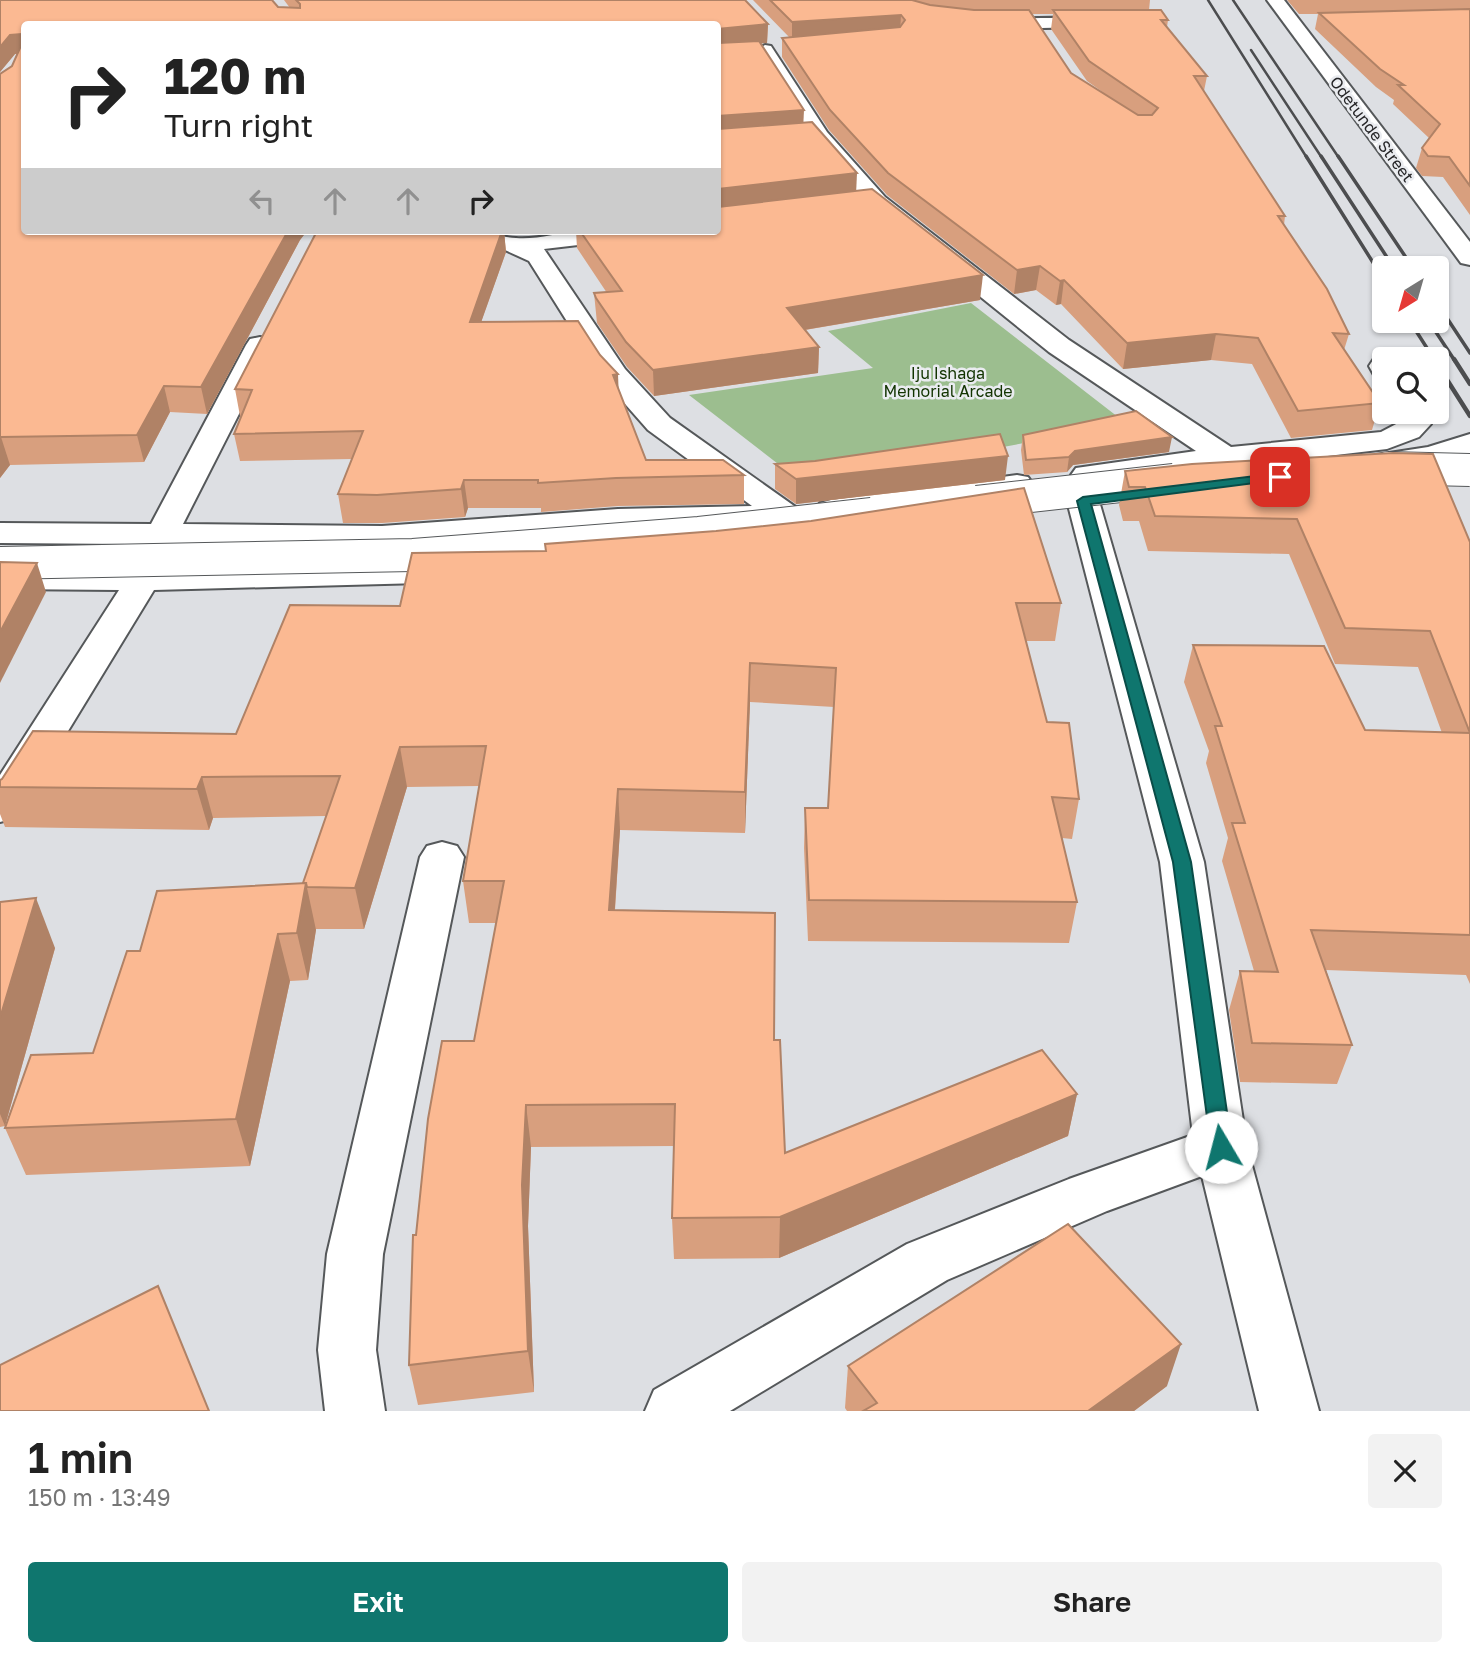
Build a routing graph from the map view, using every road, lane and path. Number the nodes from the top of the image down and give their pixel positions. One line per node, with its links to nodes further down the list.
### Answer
1 (888, 0): 6 (street)
2 (1275, 0): 5 (street, Odetunde Street)
3 (1319, 21): 5 (street)
4 (1125, 22): 6 (street)
5 (1292, 22): 14 (street, Odetunde Street)
6 (1035, 23): 7 (street)
7 (1046, 41)
8 (764, 50): 9 (street)
9 (877, 202): 10 (street); 18 (street)
10 (850, 205)
11 (605, 235): 13 (street)
12 (425, 240): 13 (street)
13 (522, 245): 21 (street)
14 (1467, 251)
15 (270, 326): 22 (street)
16 (1416, 424): 18 (street)
17 (1470, 443): 20 (street)
18 (1225, 457): 21 (street)
19 (1470, 470): 24 (street, bridge)
20 (1083, 501): 26 (street); 29 (street)
21 (785, 515): 22 (street)
22 (163, 532): 23 (street)
23 (0, 533)
24 (0, 563)
25 (0, 579): 26 (street)
26 (143, 580): 27 (street)
27 (0, 808)
28 (442, 857): 30 (street)
29 (1221, 1147): 31 (street); 32 (street)
30 (355, 1411)
31 (675, 1411)
32 (1289, 1411)

